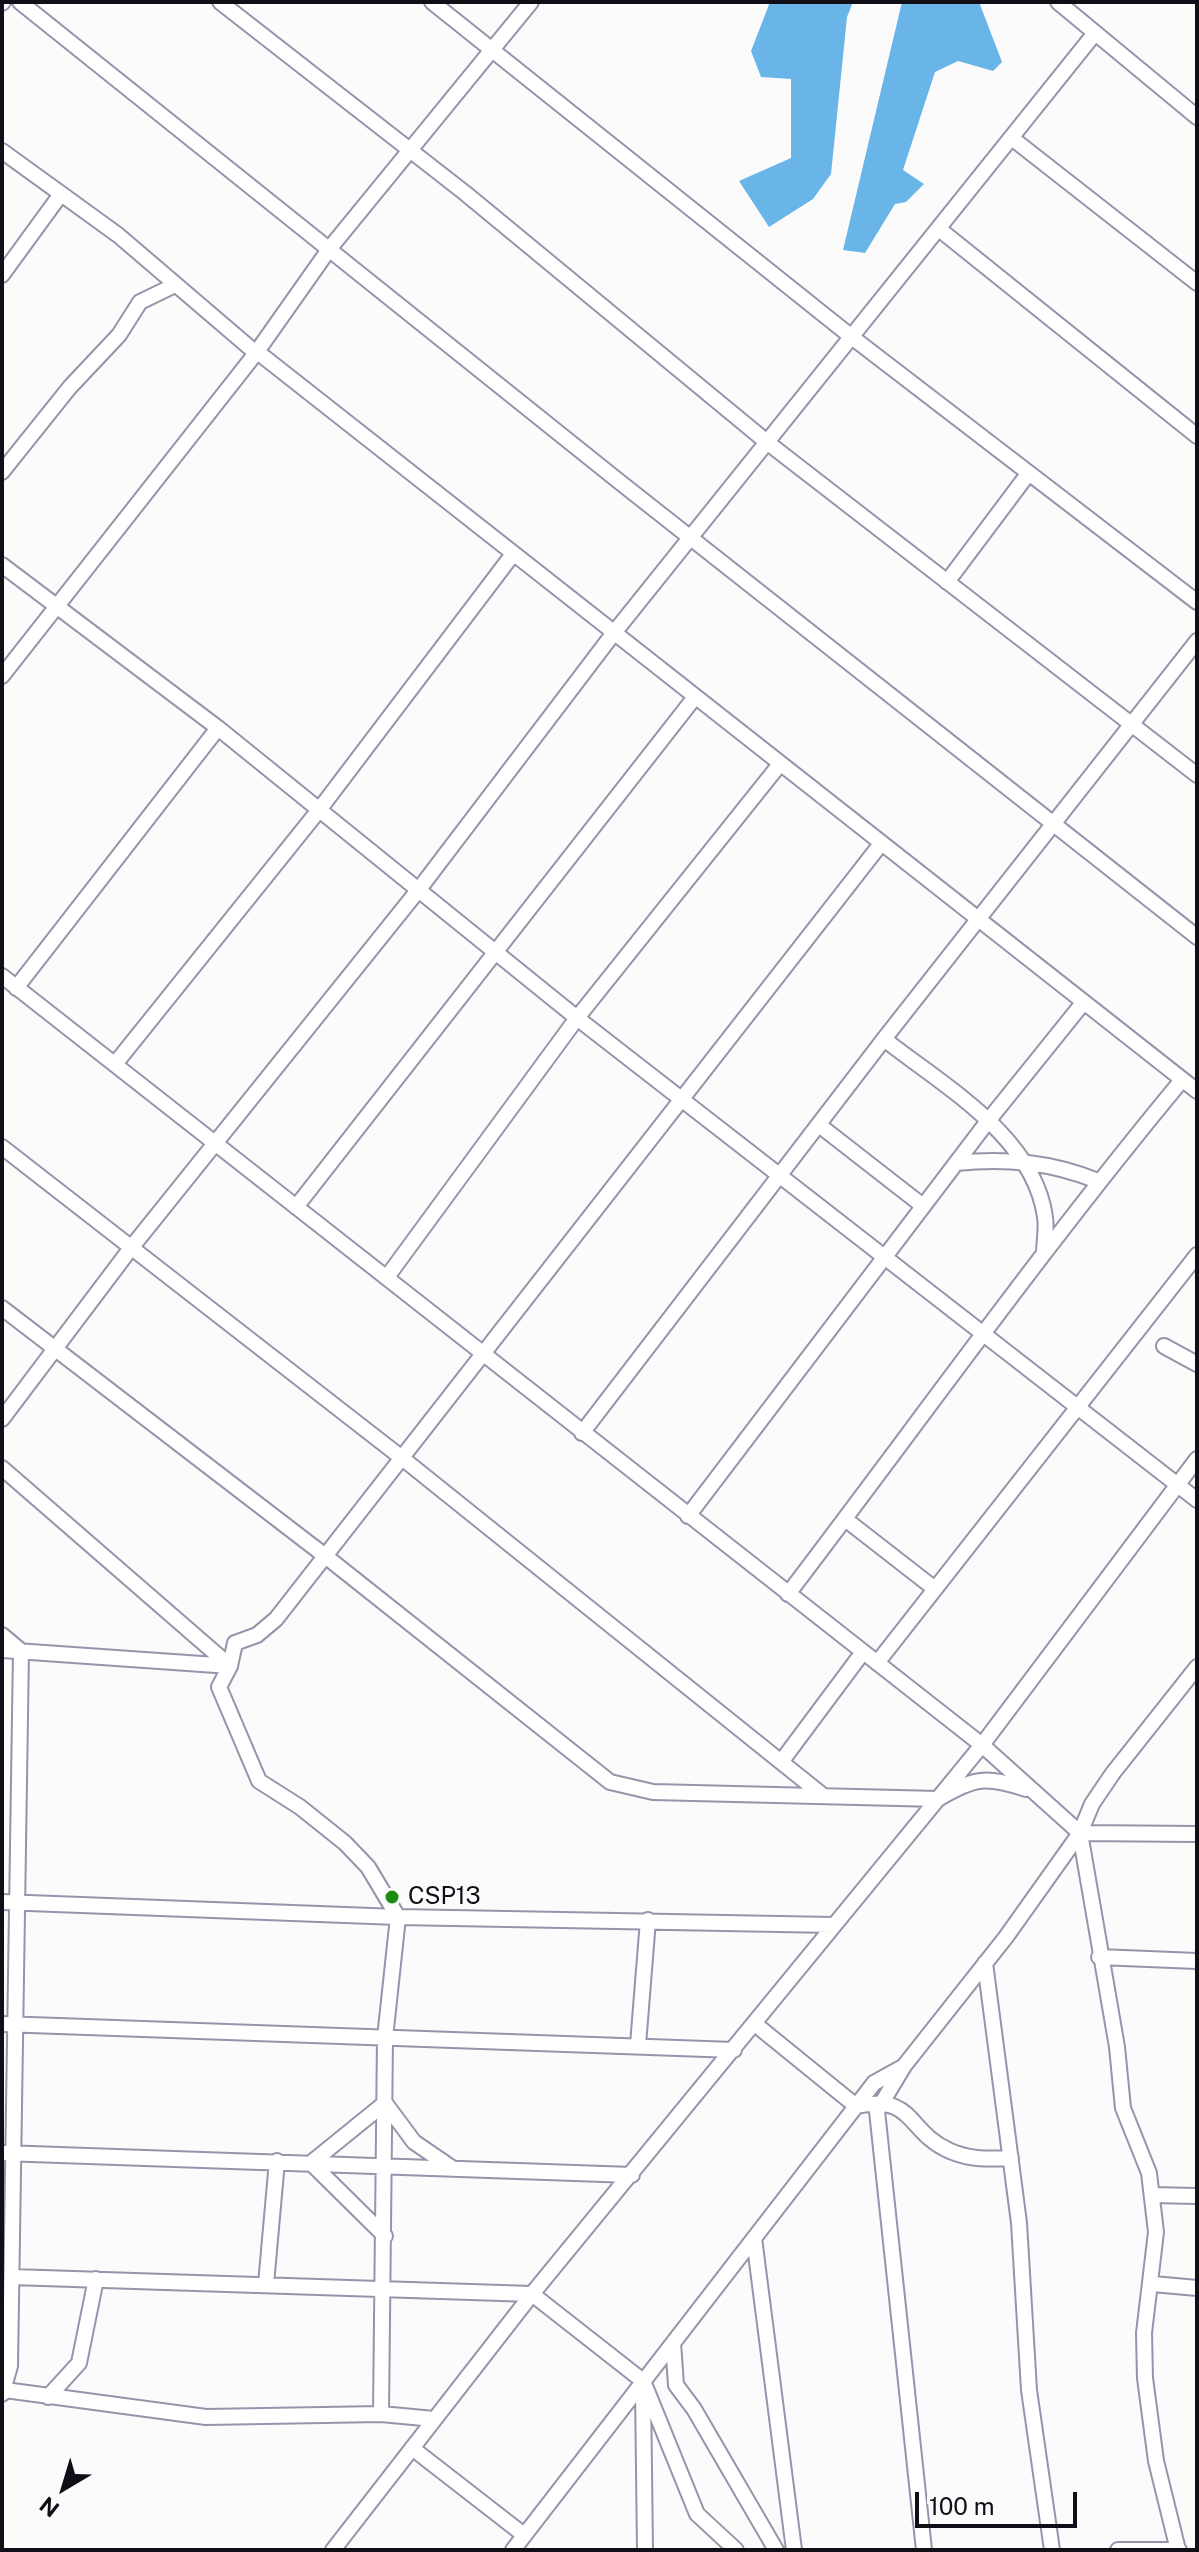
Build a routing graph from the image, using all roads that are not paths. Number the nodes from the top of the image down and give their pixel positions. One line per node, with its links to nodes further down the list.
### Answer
1 (20, 2): 14 (street)
2 (220, 2): 10 (street)
3 (432, 2): 7 (street)
4 (531, 2): 7 (street)
5 (1058, 2): 6 (street)
6 (1095, 33): 8 (street); 9 (street)
7 (493, 48): 10 (street); 18 (street)
8 (1197, 117)
9 (1013, 139): 13 (street); 16 (street)
10 (408, 149): 14 (street); 21 (street)
11 (2, 151): 12 (street)
12 (61, 194): 15 (street); 17 (street)
13 (939, 229): 18 (street); 20 (street)
14 (330, 248): 19 (street); 24 (street)
15 (2, 275)
16 (1197, 283)
17 (173, 286): 19 (street); 22 (street)
18 (853, 338): 21 (street); 23 (street)
19 (255, 352): 25 (street); 29 (street)
20 (1197, 436)
21 (768, 443): 24 (street); 27 (street)
22 (2, 472)
23 (1028, 474): 27 (street); 28 (street)
24 (690, 537): 30 (street); 39 (street)
25 (513, 554): 30 (street); 38 (street)
26 (2, 565): 29 (street)
27 (947, 582): 34 (street)
28 (1197, 602)
29 (57, 607): 32 (street); 35 (street)
30 (613, 634): 33 (street); 41 (street)
31 (1197, 641): 34 (street)
32 (2, 676)
33 (695, 697): 36 (street); 44 (street)
34 (1132, 723): 37 (street); 39 (street)
35 (218, 728): 38 (street); 46 (street)
36 (780, 764): 40 (street); 48 (street)
37 (1197, 775)
38 (319, 810): 41 (street); 50 (street)
39 (1053, 826): 42 (street); 43 (street)
40 (880, 845): 42 (street); 53 (street)
41 (420, 888): 44 (street); 56 (street)
42 (977, 921): 47 (street); 49 (street)
43 (1197, 937)
44 (498, 952): 48 (street); 63 (street)
45 (2, 976): 46 (street)
46 (16, 988): 50 (street)
47 (1083, 1003): 51 (street); 54 (street)
48 (577, 1018): 53 (street); 68 (street)
49 (884, 1039): 54 (street); 55 (street)
50 (115, 1064): 56 (street)
51 (1182, 1080): 52 (street); 61 (street)
52 (1197, 1091)
53 (679, 1098): 60 (street); 73 (street)
54 (988, 1121): 58 (street); 59 (street)
55 (819, 1125): 60 (street); 62 (street)
56 (215, 1144): 63 (street); 64 (street)
57 (2, 1147): 64 (street)
58 (1023, 1161): 59 (street); 61 (street); 65 (street)
59 (956, 1163): 62 (street)
60 (779, 1176): 67 (street); 77 (street)
61 (1098, 1181): 65 (street)
62 (923, 1206): 67 (street)
63 (296, 1207): 68 (street)
64 (131, 1248): 72 (street); 78 (street)
65 (1044, 1253): 70 (street)
66 (1197, 1255): 75 (street)
67 (884, 1257): 70 (street); 83 (street)
68 (387, 1277): 73 (street)
69 (2, 1308): 72 (street)
70 (985, 1335): 75 (street); 84 (street)
71 (1164, 1346): 74 (street)
72 (55, 1349): 76 (street); 85 (street)
73 (483, 1352): 77 (street); 78 (street)
74 (1197, 1364)
75 (1079, 1408): 81 (street); 86 (street)
76 (2, 1419)
77 (582, 1433): 83 (street)
78 (402, 1458): 85 (street); 96 (street)
79 (1197, 1459): 81 (street)
80 (2, 1468): 93 (street)
81 (1177, 1483): 82 (street); 95 (street)
82 (1197, 1500)
83 (688, 1516): 87 (street)
84 (845, 1519): 86 (street); 87 (street)
85 (324, 1555): 93 (street); 98 (street)
86 (935, 1589): 92 (street)
87 (788, 1594): 91 (street)
88 (2, 1635): 90 (street)
89 (2, 1650): 90 (street)
90 (21, 1651): 93 (street); 102 (street)
91 (863, 1652): 92 (street); 96 (street)
92 (877, 1663): 95 (street)
93 (230, 1666): 103 (street)
94 (1197, 1667): 100 (street)
95 (982, 1745): 97 (street); 99 (street)
96 (781, 1762): 98 (street)
97 (1033, 1791): 99 (street); 100 (street)
98 (821, 1794): 99 (street)
99 (938, 1799): 105 (street)
100 (1080, 1833): 101 (street); 106 (street); 108 (street)
101 (1197, 1834)
102 (9, 1903): 103 (street); 109 (street)
103 (398, 1917): 104 (street); 111 (street)
104 (648, 1920): 105 (street); 112 (street)
105 (833, 1925): 110 (street)
106 (1099, 1957): 107 (street); 125 (street)
107 (1197, 1961)
108 (985, 1963): 114 (street); 119 (street)
109 (8, 2024): 111 (street); 118 (street)
110 (755, 2024): 113 (street); 117 (street)
111 (385, 2038): 112 (street); 116 (street)
112 (638, 2045): 113 (street)
113 (734, 2050): 124 (street)
114 (904, 2066): 115 (street); 117 (street)
115 (883, 2101): 117 (street); 119 (street); 150 (street)
116 (385, 2103): 121 (street); 122 (street); 123 (street)
117 (856, 2106): 128 (street)
118 (7, 2153): 120 (street); 129 (street)
119 (1011, 2158): 151 (street)
120 (277, 2161): 121 (street); 131 (street)
121 (311, 2163): 122 (street); 127 (street)
122 (385, 2166): 123 (street); 127 (street)
123 (452, 2168): 124 (street)
124 (632, 2175): 135 (street)
125 (1152, 2195): 126 (street); 132 (street)
126 (1197, 2196)
127 (385, 2236): 134 (street)
128 (754, 2238): 136 (street); 149 (street)
129 (12, 2277): 130 (street); 138 (street)
130 (96, 2279): 131 (street); 139 (street)
131 (266, 2284): 134 (street)
132 (1153, 2284): 133 (street); 153 (street)
133 (1197, 2288)
134 (384, 2289): 135 (street); 140 (street)
135 (532, 2294): 137 (street); 141 (street)
136 (673, 2343): 137 (street); 148 (street)
137 (643, 2381): 143 (street); 146 (street); 147 (street)
138 (4, 2392): 139 (street)
139 (48, 2397): 140 (street)
140 (381, 2414): 141 (street)
141 (434, 2419): 142 (street)
142 (412, 2448): 143 (street); 144 (street)
143 (524, 2535): 145 (street)
144 (333, 2550)
145 (513, 2550)
146 (645, 2550)
147 (736, 2550)
148 (776, 2550)
149 (794, 2550)
150 (924, 2550)
151 (1052, 2550)
152 (1118, 2550): 153 (street)
153 (1178, 2550)

